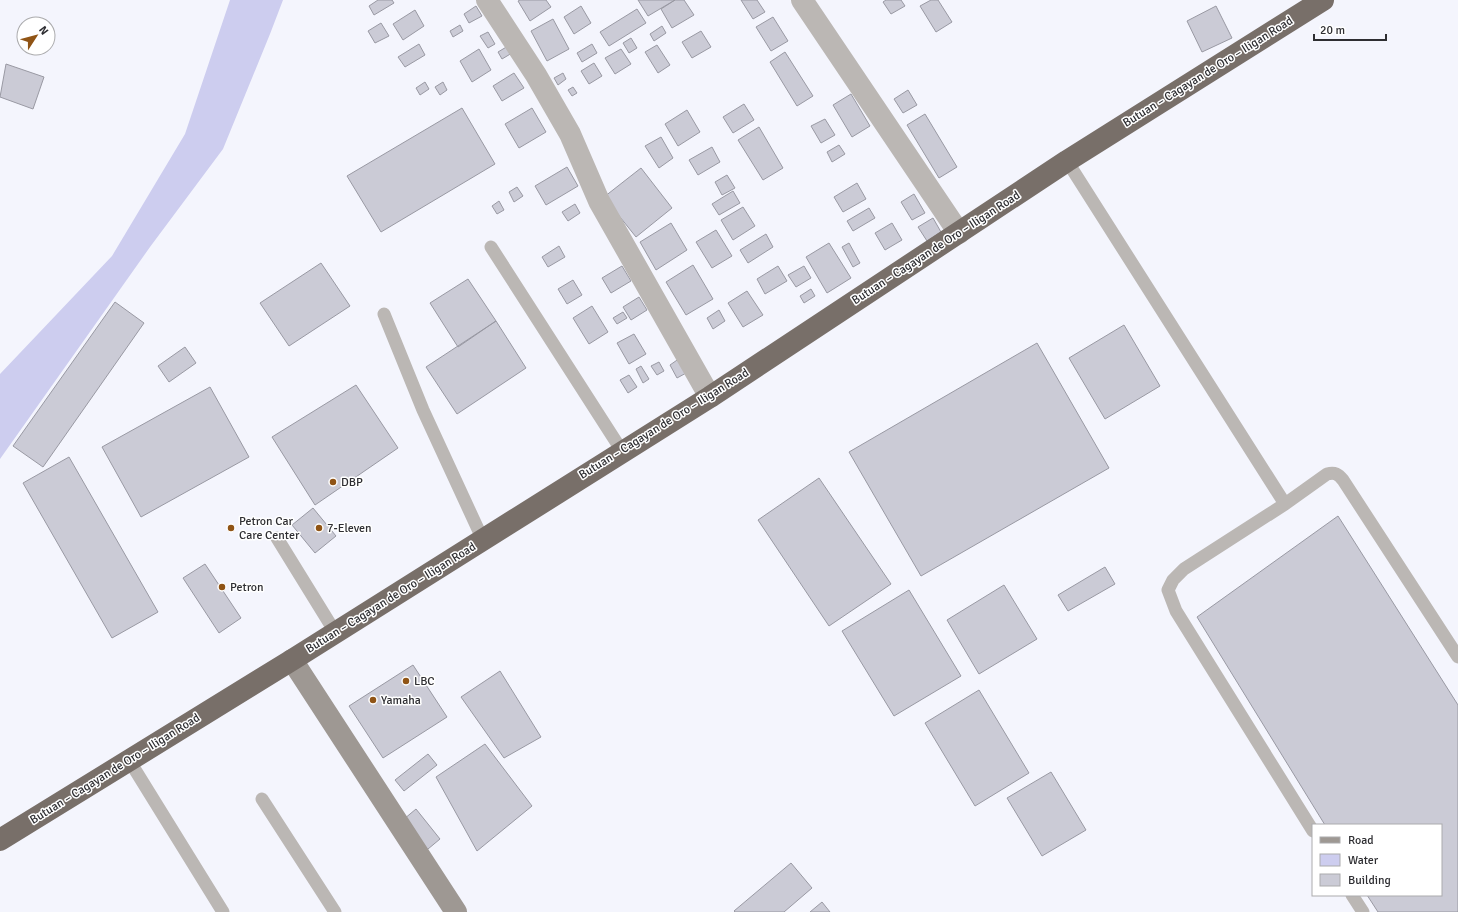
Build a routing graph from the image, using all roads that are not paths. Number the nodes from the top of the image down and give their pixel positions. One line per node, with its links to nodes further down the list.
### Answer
1 (487, 0): 8 (street)
2 (802, 0): 5 (street)
3 (1323, 0): 4 (highway, Butuan – Cagayan de Oro – Iligan Road)
4 (1067, 161): 5 (highway, Butuan – Cagayan de Oro – Iligan Road); 10 (lane)
5 (959, 233): 8 (highway, Butuan – Cagayan de Oro – Iligan Road)
6 (491, 247): 9 (lane)
7 (384, 314): 12 (lane)
8 (710, 397): 9 (highway, Butuan – Cagayan de Oro – Iligan Road)
9 (622, 451): 12 (highway, Butuan – Cagayan de Oro – Iligan Road)
10 (1285, 504): 14 (lane); 18 (lane)
11 (277, 538): 13 (lane)
12 (483, 540): 13 (highway, Butuan – Cagayan de Oro – Iligan Road)
13 (335, 632): 15 (highway, Butuan – Cagayan de Oro – Iligan Road)
14 (1458, 657)
15 (292, 660): 16 (highway, Butuan – Cagayan de Oro – Iligan Road); 23 (street)
16 (129, 760): 19 (highway, Butuan – Cagayan de Oro – Iligan Road); 21 (lane)
17 (262, 799): 22 (lane)
18 (1312, 830)
19 (0, 840)
20 (1353, 896): 24 (lane)
21 (223, 912)
22 (336, 912)
23 (456, 912)
24 (1363, 912)

